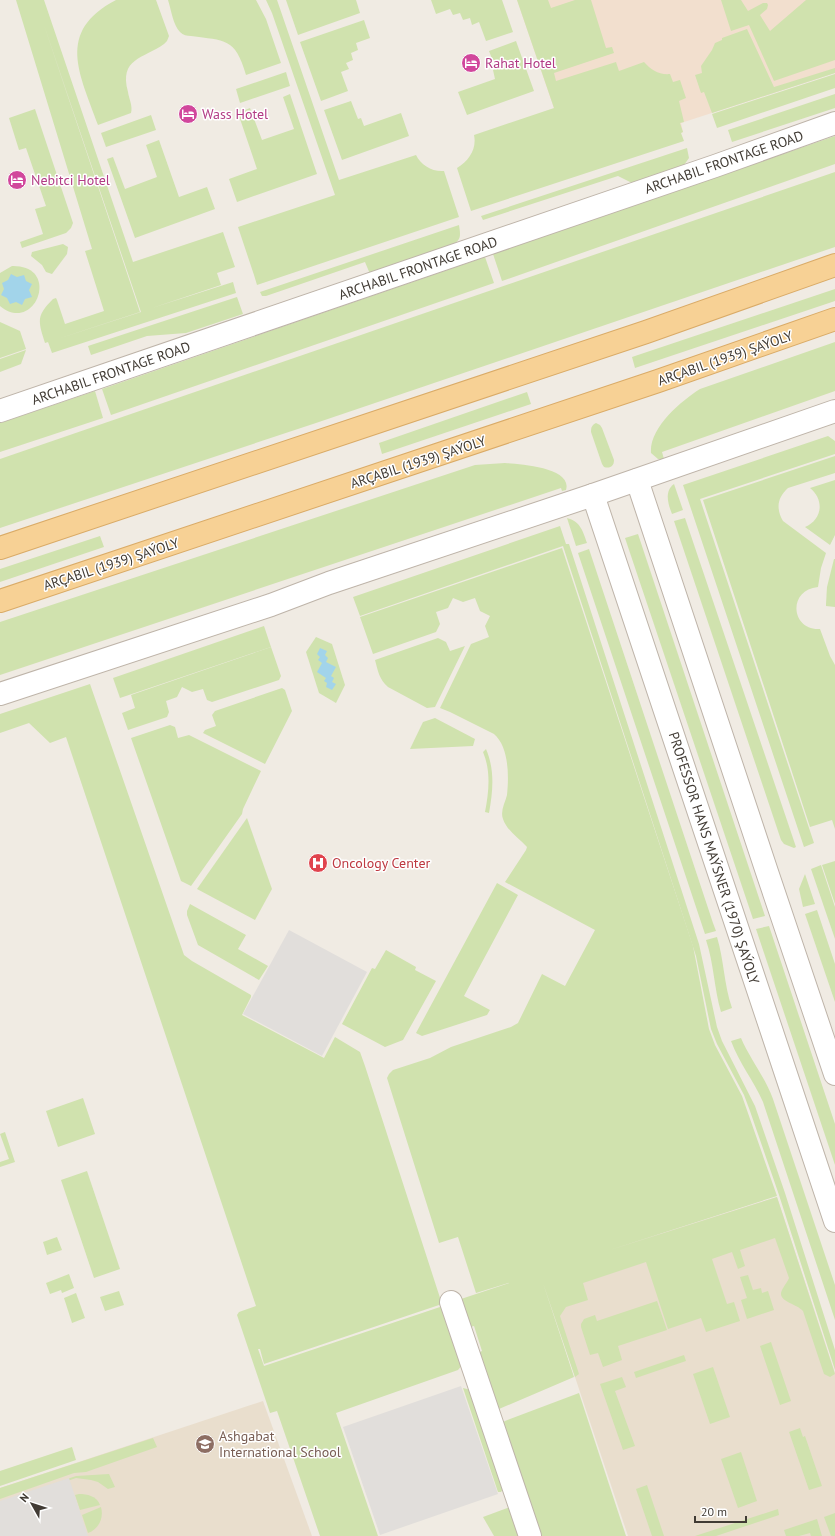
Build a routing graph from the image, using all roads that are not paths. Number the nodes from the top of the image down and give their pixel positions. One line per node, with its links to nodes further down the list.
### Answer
1 (835, 123): 4 (street, ARCHABIL FRONTAGE ROAD)
2 (835, 266): 8 (main road)
3 (835, 319): 9 (main road, ARÇABIL (1939) ŞAÝOLY)
4 (0, 411)
5 (835, 411): 6 (street)
6 (637, 480): 7 (street); 11 (street)
7 (593, 495): 10 (street); 12 (street, PROFESSOR HANS MAÝSNER (1970) ŞAÝOLY)
8 (0, 548)
9 (0, 601)
10 (0, 694)
11 (835, 1074)
12 (835, 1221)
13 (451, 1302): 14 (street)
14 (530, 1536)

